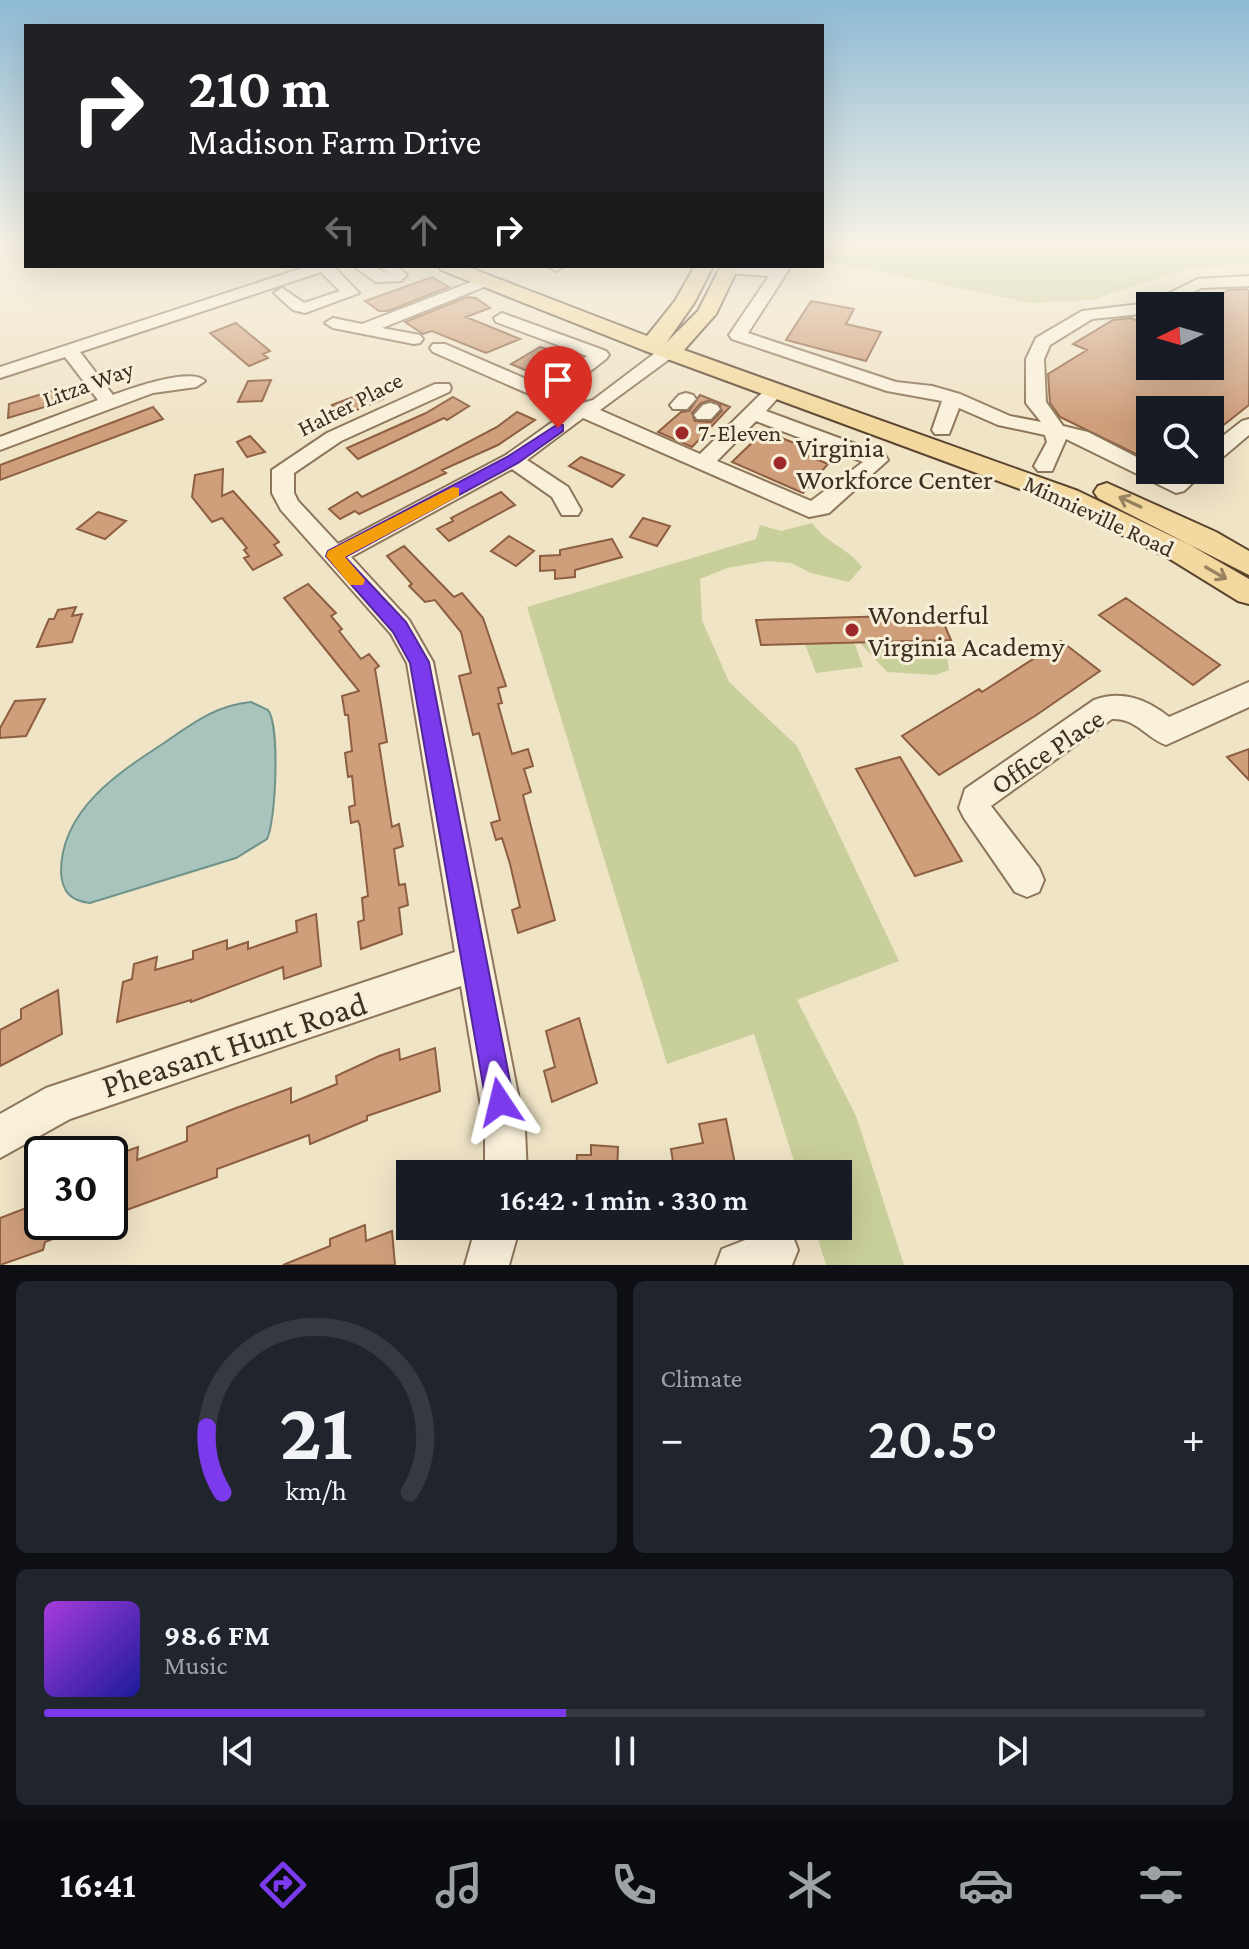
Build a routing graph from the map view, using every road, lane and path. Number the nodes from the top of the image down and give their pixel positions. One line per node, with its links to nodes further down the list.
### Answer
1 (216, 303): 17 (street)
2 (294, 303): 3 (street)
3 (319, 303)
4 (419, 303): 14 (street)
5 (533, 303): 13 (street)
6 (541, 303): 15 (main road, Minnieville Road)
7 (560, 303): 15 (main road, Minnieville Road)
8 (685, 303): 15 (main road)
9 (714, 303): 15 (main road)
10 (759, 303): 23 (street)
11 (1136, 309): 29 (street)
12 (502, 318): 13 (street)
13 (533, 330): 22 (street)
14 (414, 339)
15 (666, 342): 21 (main road, Minnieville Road); 25 (street); 28 (main road, Minnieville Road)
16 (439, 348): 22 (street)
17 (69, 350): 18 (street); 24 (street)
18 (0, 373)
19 (196, 381): 24 (street, Litza Way)
20 (442, 388): 37 (street, Halter Place)
21 (776, 390): 26 (street); 39 (main road, Minnieville Road, one-way to 39)
22 (547, 395): 25 (street)
23 (953, 398): 28 (street); 29 (street)
24 (110, 403): 30 (street, Litza Way)
25 (582, 410): 32 (street); 33 (street)
26 (753, 413): 33 (street); 33 (street)
27 (1249, 425): 31 (street)
28 (942, 430): 35 (main road, Minnieville Road)
29 (1056, 431): 34 (street); 35 (street)
30 (0, 444)
31 (1224, 446)
32 (513, 460): 36 (street); 37 (street)
33 (703, 463)
34 (1136, 465)
35 (1045, 466): 38 (main road, Minnieville Road, one-way to 35)
36 (570, 510)
37 (334, 556): 42 (street)
38 (1249, 564)
39 (1249, 593)
40 (1249, 694): 41 (street, Office Place)
41 (1027, 880)
42 (474, 964): 43 (street, Pheasant Hunt Road); 44 (street)
43 (0, 1137)
44 (506, 1160)
45 (494, 1240): 46 (street)
46 (487, 1265)

